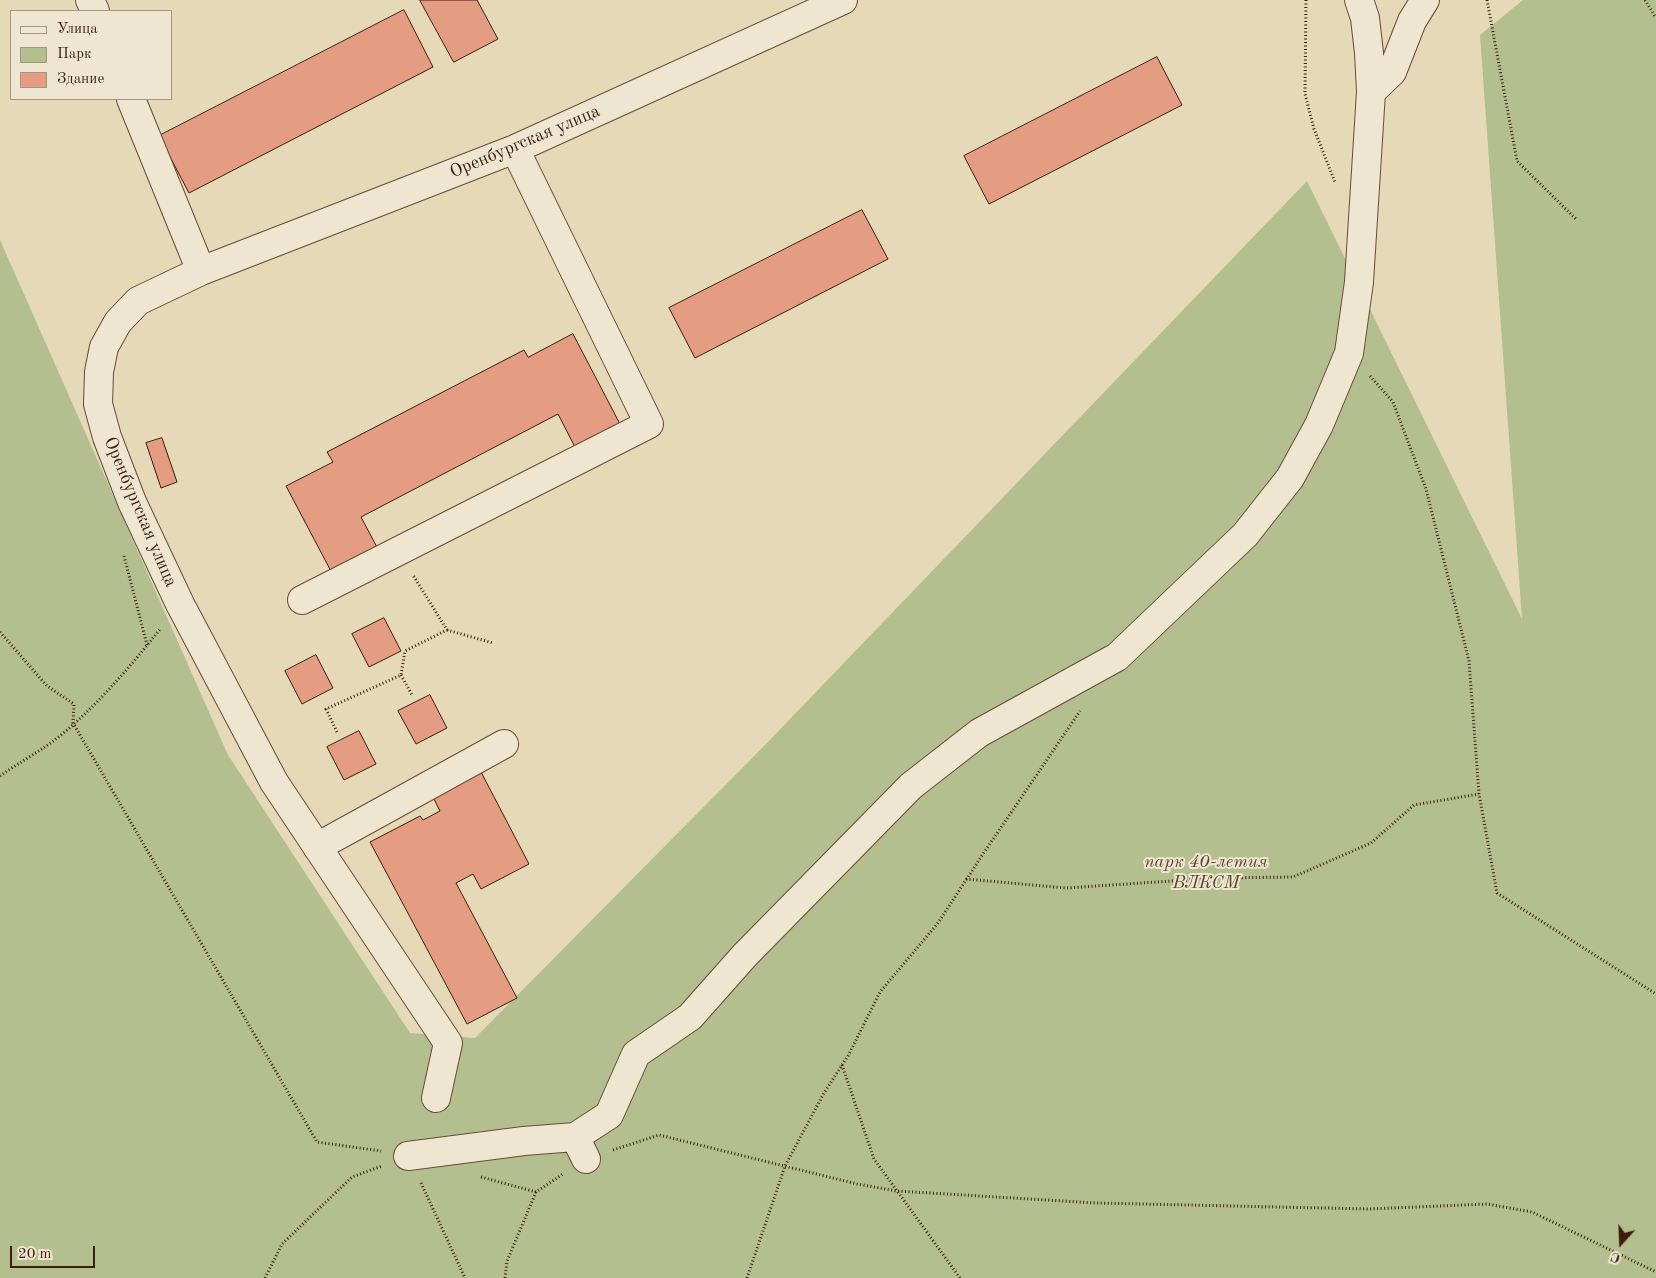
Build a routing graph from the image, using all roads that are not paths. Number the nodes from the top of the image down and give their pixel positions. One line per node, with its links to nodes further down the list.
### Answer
1 (843, 0): 6 (street, Оренбургская улица)
2 (1359, 0): 4 (street)
3 (1425, 0): 4 (street)
4 (1371, 92): 12 (street)
5 (131, 100): 7 (street)
6 (515, 149): 7 (street, Оренбургская улица); 8 (street)
7 (201, 271): 10 (street, Оренбургская улица)
8 (302, 600)
9 (504, 744): 10 (street)
10 (317, 847): 11 (street, Оренбургская улица)
11 (436, 1098)
12 (408, 1156)

